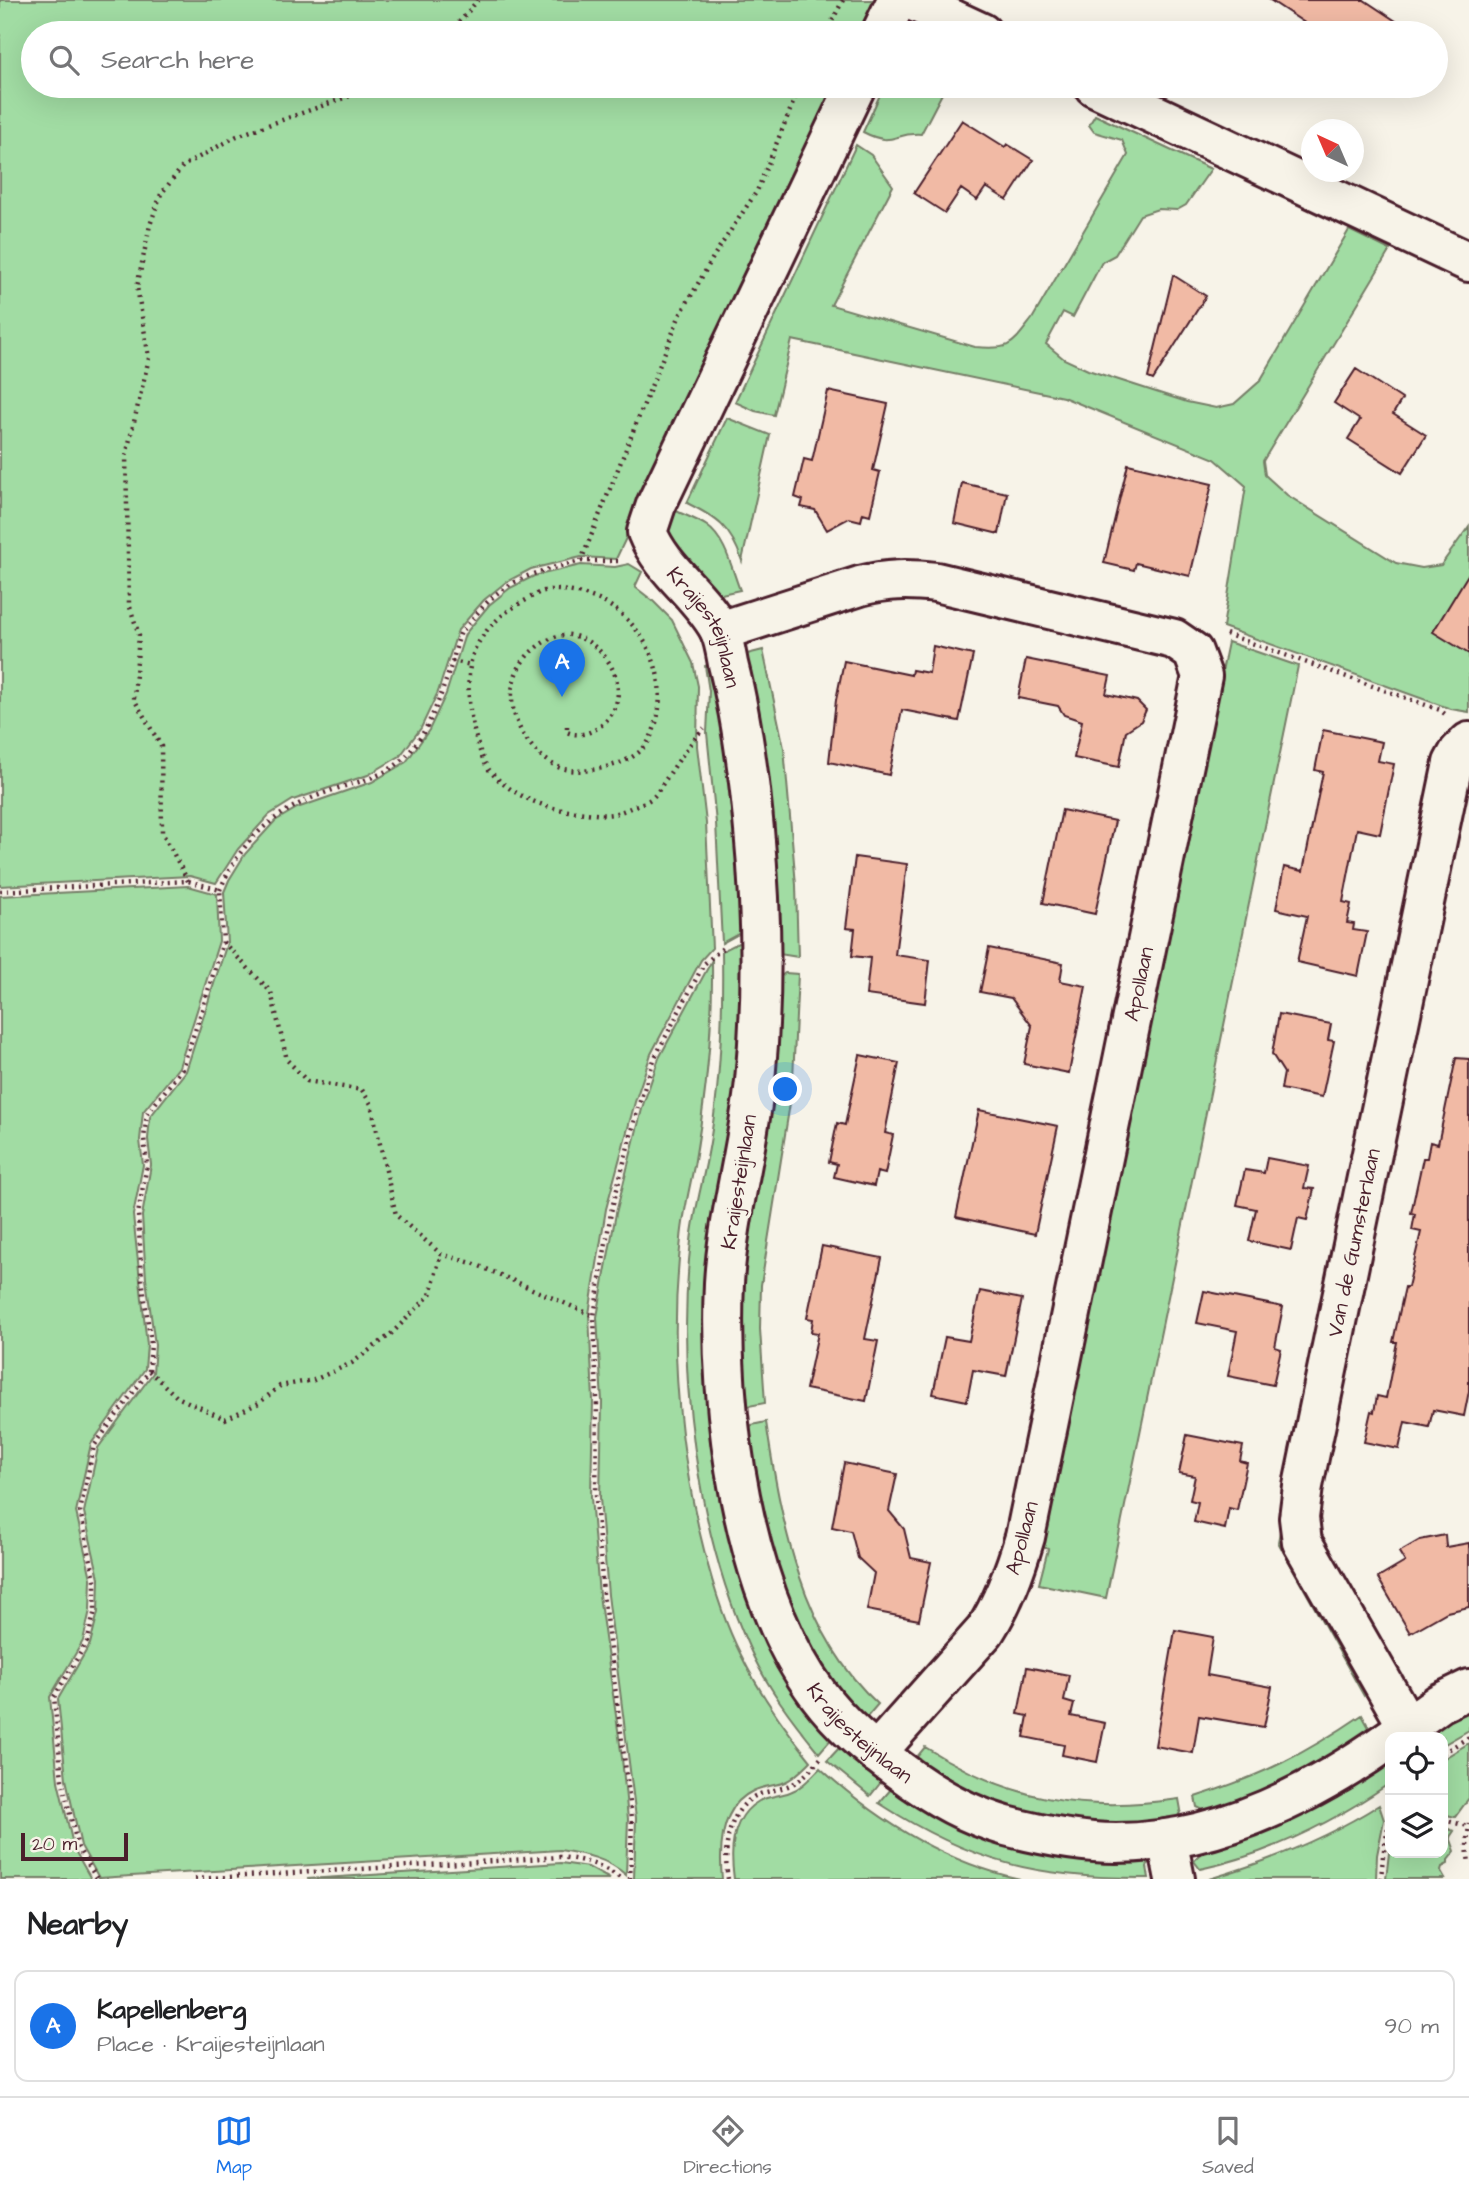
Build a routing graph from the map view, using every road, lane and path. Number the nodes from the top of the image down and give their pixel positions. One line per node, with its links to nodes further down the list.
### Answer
1 (478, 0): 5 (path)
2 (843, 0): 6 (path)
3 (897, 0): 7 (street)
4 (911, 0): 8 (street)
5 (460, 21)
6 (832, 21)
7 (887, 21)
8 (956, 21)
9 (344, 98): 21 (path)
10 (795, 98): 16 (path)
11 (850, 98): 14 (street, Kraijesteijnlaan)
12 (1120, 98): 13 (street)
13 (1469, 262)
14 (720, 631): 18 (street, Kraijesteijnlaan); 33 (street, Apollaan)
15 (1237, 638): 20 (path)
16 (452, 661): 17 (path); 22 (path)
17 (471, 665): 18 (path); 19 (path)
18 (740, 710): 24 (street, Kraijesteijnlaan)
19 (567, 726)
20 (1469, 743): 30 (street, Van de Gumsterlaan)
21 (188, 881): 22 (path); 23 (path)
22 (220, 890): 25 (path)
23 (0, 891)
24 (759, 928): 27 (path); 33 (street, Kraijesteijnlaan)
25 (223, 942): 26 (path); 28 (path)
26 (441, 1254): 27 (path); 28 (path)
27 (594, 1316): 44 (path)
28 (149, 1371): 41 (path)
29 (1469, 1689): 31 (street, Kraijesteijnlaan)
30 (1396, 1732)
31 (1401, 1732)
32 (1469, 1737): 35 (path)
33 (862, 1741): 38 (street, Kraijesteijnlaan); 45 (path)
34 (1385, 1743): 38 (street, Kraijesteijnlaan)
35 (1448, 1750)
36 (1448, 1821): 37 (path)
37 (1469, 1825): 40 (path)
38 (1167, 1839): 46 (street)
39 (1385, 1845): 47 (path)
40 (1469, 1864)
41 (96, 1879)
42 (195, 1879): 43 (path)
43 (621, 1879)
44 (630, 1879)
45 (728, 1879)
46 (1175, 1879)
47 (1381, 1879)

